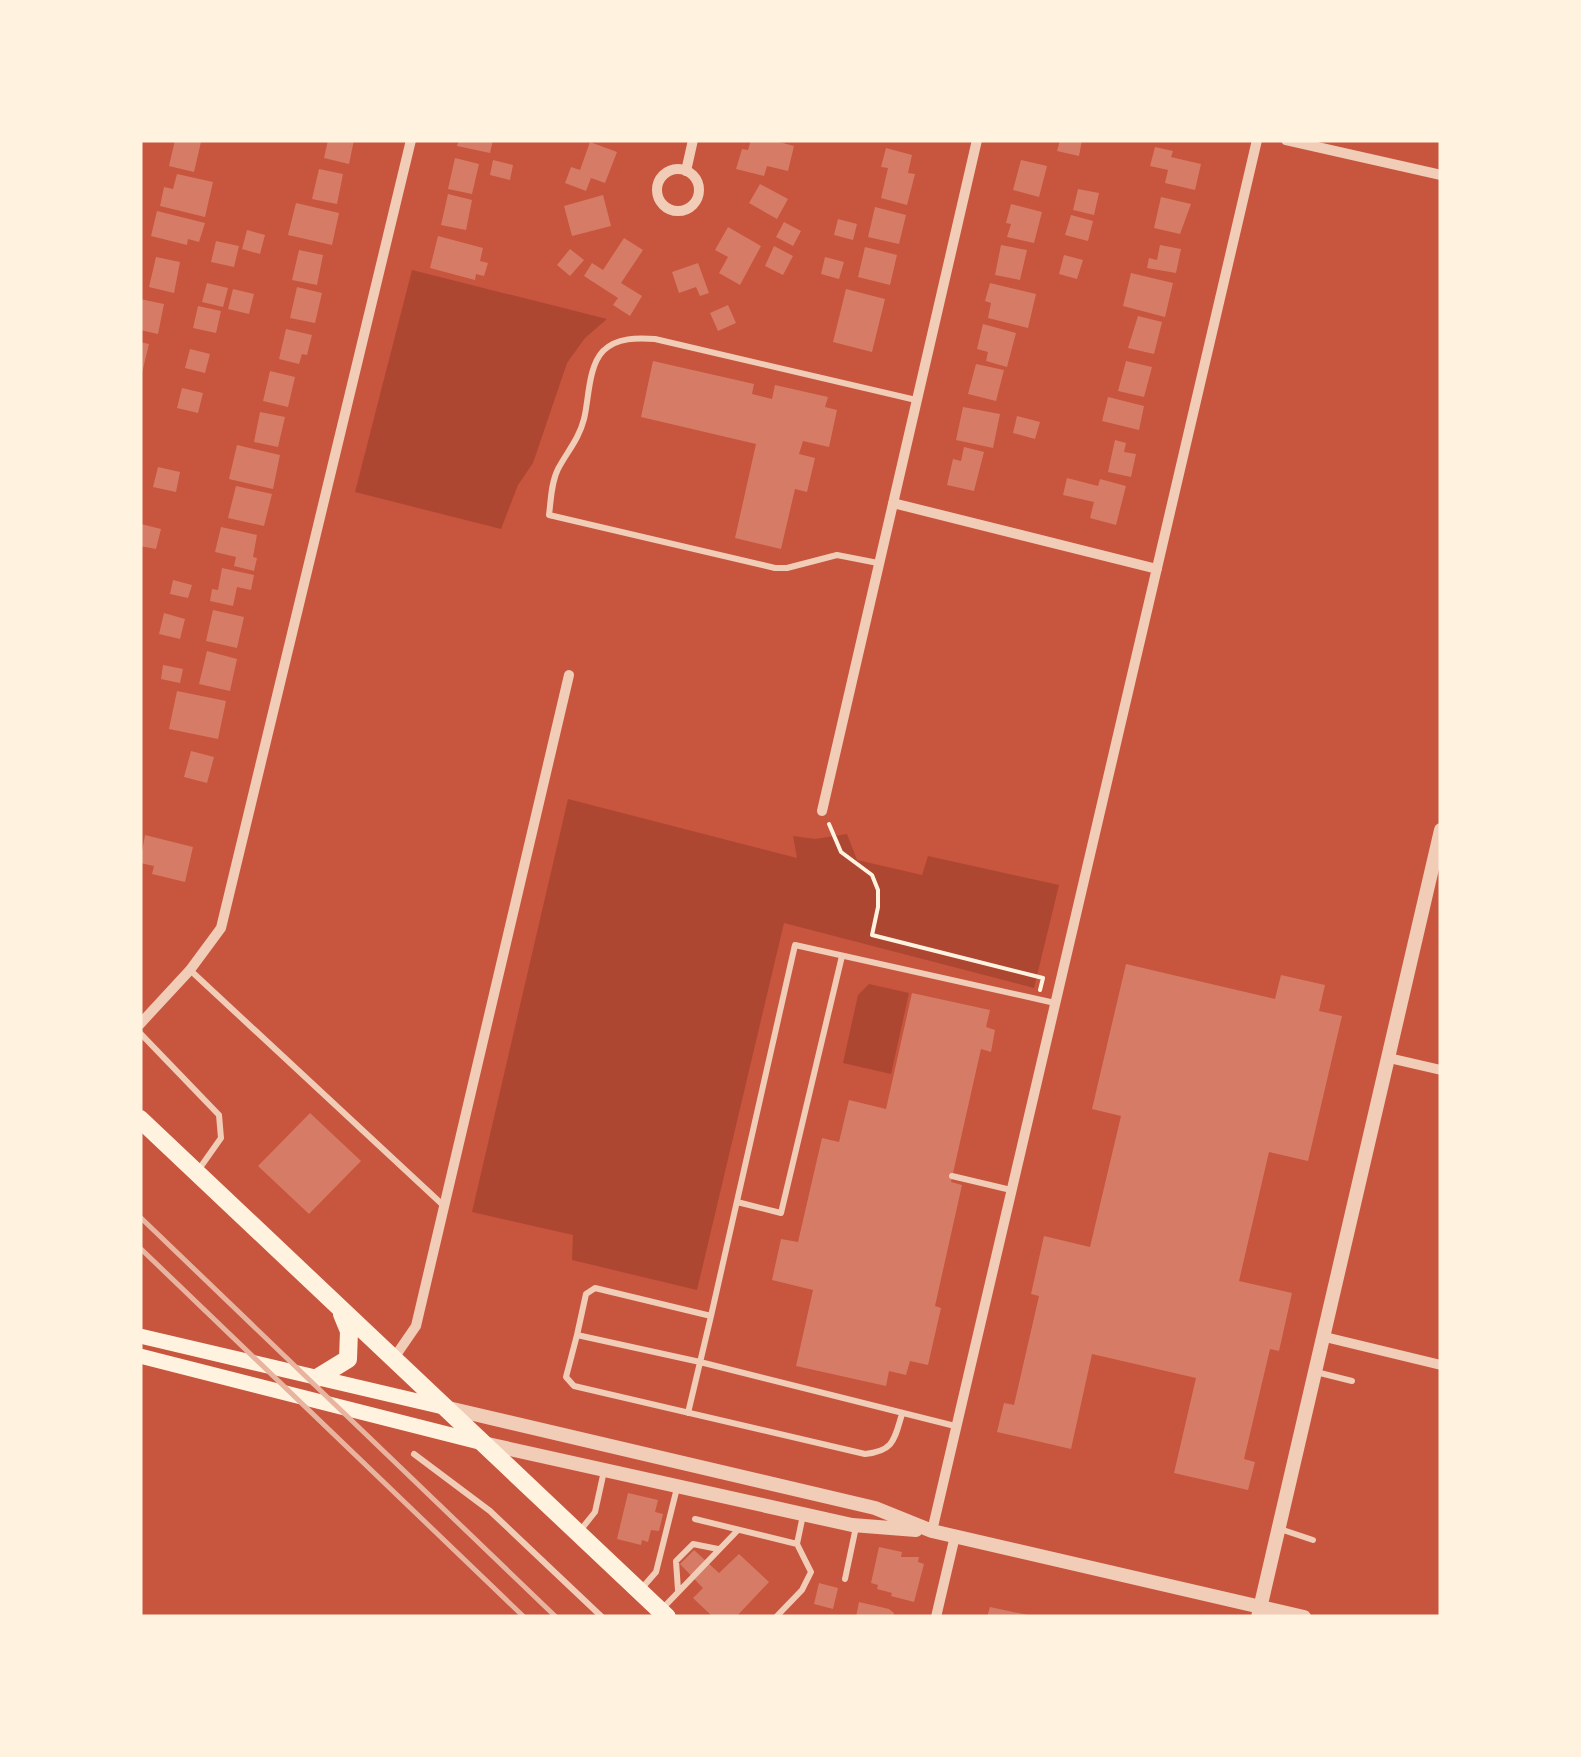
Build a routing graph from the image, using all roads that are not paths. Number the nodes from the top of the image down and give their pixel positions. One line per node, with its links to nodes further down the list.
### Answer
1 (412, 140): 16 (street)
2 (693, 140): 6 (street)
3 (977, 140): 8 (street)
4 (1256, 140): 11 (street)
5 (1286, 140): 7 (street)
6 (686, 171): 6 (street)
7 (1441, 175)
8 (917, 400): 9 (street); 10 (lane)
9 (894, 503): 10 (street); 11 (street)
10 (880, 563): 13 (street)
11 (1157, 569): 17 (street)
12 (569, 674): 27 (street)
13 (822, 811)
14 (1441, 830): 20 (street)
15 (842, 956): 17 (lane); 26 (lane); 26 (lane)
16 (190, 970): 18 (street); 27 (lane)
17 (1055, 1004): 25 (street)
18 (140, 1024)
19 (140, 1033): 23 (lane)
20 (1389, 1058): 21 (street); 32 (street)
21 (1441, 1070)
22 (140, 1119): 23 (main road)
23 (197, 1172): 28 (main road)
24 (952, 1176): 25 (lane)
25 (1012, 1190): 43 (street)
26 (736, 1202): 29 (lane)
27 (444, 1206): 34 (street)
28 (337, 1304): 34 (main road); 38 (main road)
29 (711, 1316): 30 (lane); 35 (lane)
30 (576, 1335): 35 (lane); 41 (lane)
31 (140, 1336): 38 (main road)
32 (1325, 1337): 36 (street); 37 (street)
33 (140, 1356): 44 (main road)
34 (394, 1358): 40 (main road)
35 (700, 1362): 41 (lane); 42 (lane)
36 (1441, 1365)
37 (1316, 1372): 39 (lane); 51 (street)
38 (317, 1378): 40 (main road)
39 (1352, 1381)
40 (444, 1407): 44 (main road); 53 (street)
41 (688, 1413): 42 (lane)
42 (902, 1414): 43 (lane)
43 (956, 1426): 53 (street)
44 (483, 1444): 46 (street); 54 (main road)
45 (414, 1454): 64 (lane)
46 (604, 1470): 47 (street); 54 (lane)
47 (678, 1486): 48 (street); 60 (lane)
48 (803, 1514): 50 (street); 57 (lane)
49 (695, 1519): 52 (lane)
50 (856, 1526): 53 (street); 59 (lane)
51 (1279, 1529): 56 (lane); 62 (street)
52 (738, 1530): 57 (lane); 58 (lane)
53 (932, 1531): 55 (street)
54 (578, 1533): 60 (main road)
55 (955, 1536): 62 (street); 66 (street)
56 (1314, 1540)
57 (797, 1544): 65 (lane)
58 (719, 1549): 61 (lane); 61 (lane)
59 (845, 1578)
60 (639, 1591): 63 (main road)
61 (678, 1592): 63 (lane)
62 (1259, 1612): 67 (street)
63 (658, 1613)
64 (602, 1617)
65 (776, 1617)
66 (936, 1617)
67 (1304, 1617)

